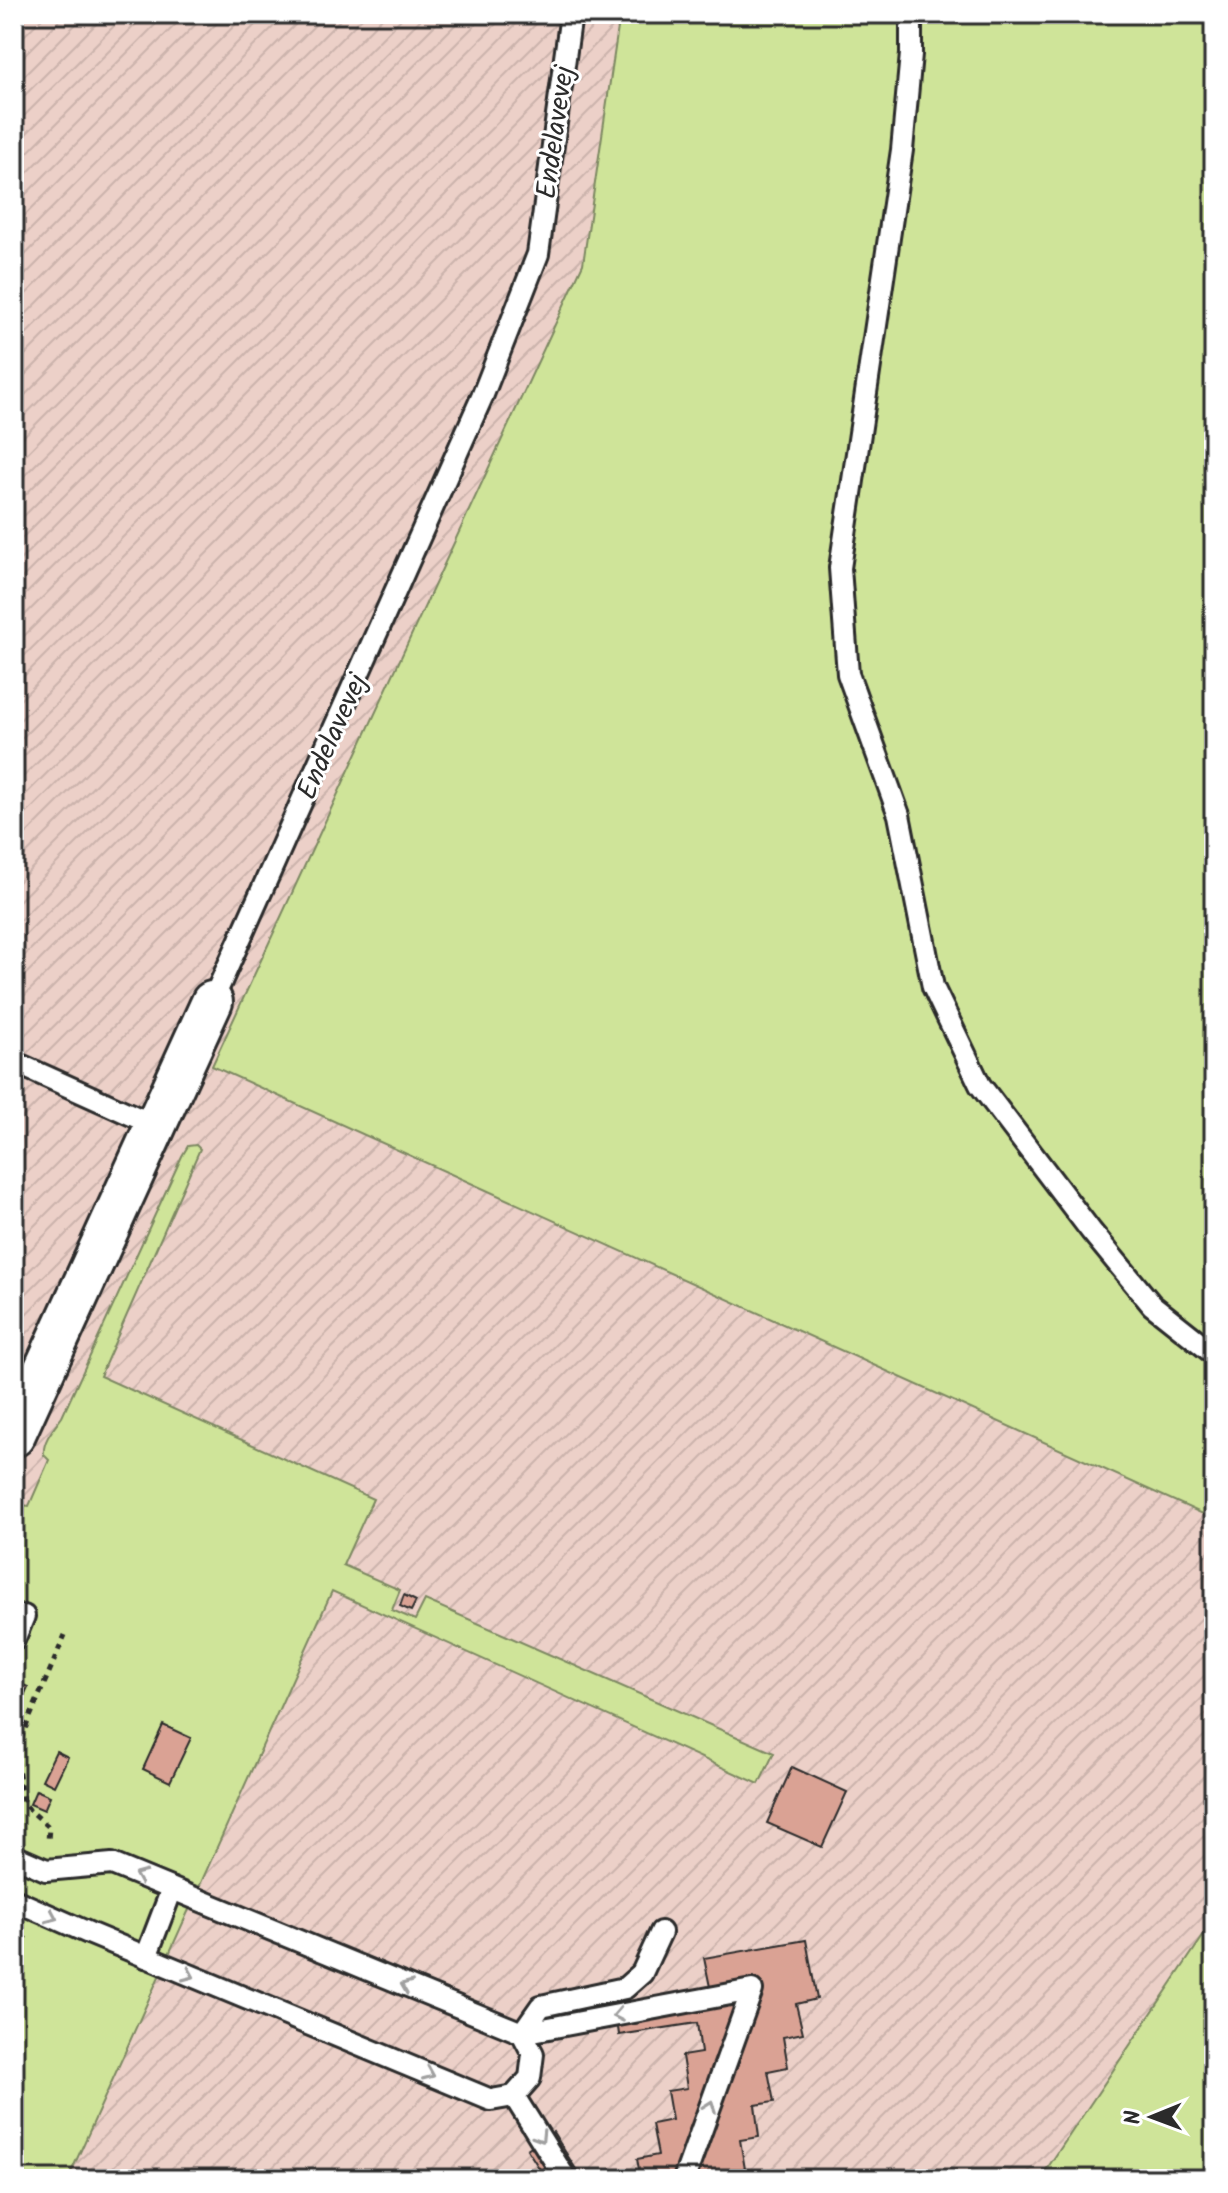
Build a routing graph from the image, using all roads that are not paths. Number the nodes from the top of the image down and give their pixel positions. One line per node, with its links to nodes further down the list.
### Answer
1 (571, 14): 3 (lane, Endelavevej)
2 (911, 14): 6 (lane)
3 (212, 1002): 5 (street, Endelavevej)
4 (14, 1062): 5 (lane)
5 (156, 1126): 7 (street, Endelavevej)
6 (1214, 1354)
7 (14, 1436)
8 (24, 1616): 9 (lane)
9 (14, 1640)
10 (14, 1856): 11 (lane, one-way to 10)
11 (172, 1889): 14 (lane); 15 (lane, one-way to 11)
12 (14, 1900): 14 (lane, one-way to 14)
13 (661, 1932): 15 (lane)
14 (146, 1957): 16 (lane, one-way to 16)
15 (522, 2033): 16 (lane); 18 (lane, one-way to 15)
16 (514, 2096): 17 (lane, one-way to 17)
17 (566, 2179)
18 (684, 2179)

